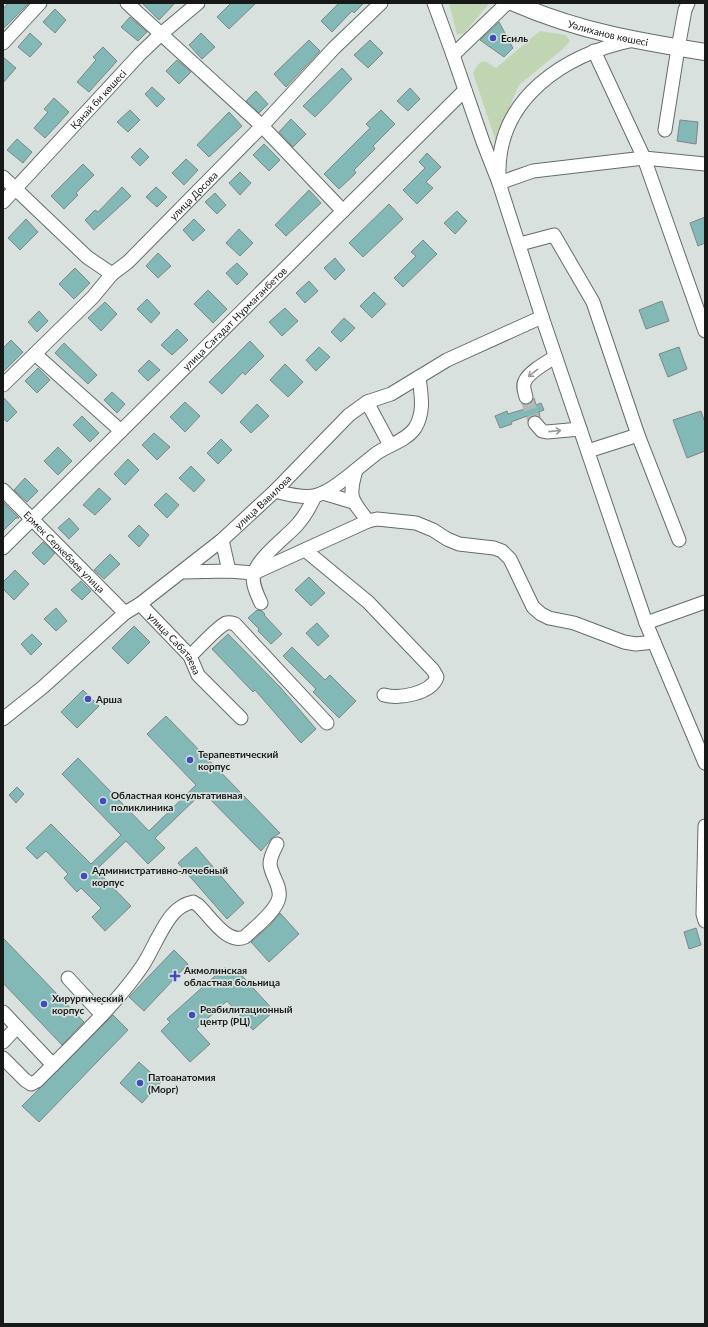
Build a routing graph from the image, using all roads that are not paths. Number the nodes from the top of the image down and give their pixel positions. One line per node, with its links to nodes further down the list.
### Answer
1 (40, 3): 11 (street)
2 (127, 3): 9 (street)
3 (198, 3): 9 (street, Қанай би көшесі)
4 (381, 3): 17 (street, улица Досова)
5 (434, 3): 15 (street)
6 (507, 3): 15 (street)
7 (514, 3): 10 (main road, Уәлиханов көшесі)
8 (688, 3): 12 (street)
9 (161, 34): 17 (street); 23 (street, Қанай би көшесі)
10 (634, 40): 12 (main road, Уәлиханов көшесі); 13 (street)
11 (3, 43)
12 (678, 48): 14 (main road, Уәлиханов көшесі); 18 (street)
13 (594, 52): 19 (street); 22 (street)
14 (705, 52)
15 (454, 55): 16 (street)
16 (465, 90): 22 (street); 25 (street, улица Сағадат Нұрмағанбетов)
17 (262, 126): 25 (street); 27 (street, улица Досова)
18 (665, 130)
19 (644, 158): 20 (street); 22 (street); 29 (street)
20 (705, 164)
21 (3, 177): 23 (street)
22 (499, 183): 26 (street)
23 (14, 189): 24 (street, Қанай би көшесі); 27 (street)
24 (3, 202)
25 (343, 211): 38 (street, улица Сағадат Нұрмағанбетов)
26 (520, 244): 28 (street); 39 (street)
27 (112, 274): 30 (street, улица Досова)
28 (542, 317): 31 (street); 32 (street, улица Вавилова)
29 (705, 332)
30 (35, 354): 33 (street, улица Досова); 38 (street)
31 (555, 357): 34 (street, one-way to 34); 37 (street)
32 (419, 377): 35 (street, улица Вавилова); 40 (street)
33 (3, 385)
34 (526, 397)
35 (367, 402): 40 (street); 44 (street, улица Вавилова)
36 (535, 423): 37 (street, one-way to 37)
37 (580, 429): 41 (street)
38 (121, 431): 47 (street, улица Сағадат Нұрмағанбетов)
39 (638, 435): 41 (street); 50 (street)
40 (390, 445): 42 (street)
41 (588, 452): 60 (street)
42 (356, 470): 45 (street); 46 (street)
43 (3, 490): 47 (street, Ермек Серкебаев улица)
44 (275, 491): 45 (street); 49 (street, улица Вавилова)
45 (319, 494): 46 (street); 55 (street)
46 (353, 502): 48 (street)
47 (32, 519): 51 (street, улица Сағадат Нұрмағанбетов); 59 (street, Ермек Серкебаев улица)
48 (368, 521): 52 (street); 61 (street)
49 (222, 540): 53 (street); 54 (street, улица Вавилова)
50 (679, 540)
51 (3, 548)
52 (305, 550): 55 (street); 63 (street)
53 (229, 571): 54 (street); 55 (street)
54 (182, 572): 58 (street, улица Вавилова)
55 (254, 573): 57 (street)
56 (705, 602): 60 (street)
57 (261, 603)
58 (140, 604): 59 (street, улица Вавилова); 62 (street, улица Сабатаева)
59 (125, 613): 65 (street, улица Вавилова)
60 (646, 623): 61 (street)
61 (654, 642): 67 (street)
62 (190, 656): 64 (street, улица Сабатаева); 66 (street)
63 (384, 695)
64 (241, 718)
65 (3, 719)
66 (327, 723)
67 (705, 763)
68 (705, 826): 70 (street)
69 (277, 844): 73 (street)
70 (705, 921)
71 (68, 978): 73 (street)
72 (3, 1012): 74 (street)
73 (102, 1015): 77 (street)
74 (17, 1027): 75 (street); 77 (street)
75 (3, 1042)
76 (3, 1058): 77 (street)
77 (53, 1064)

